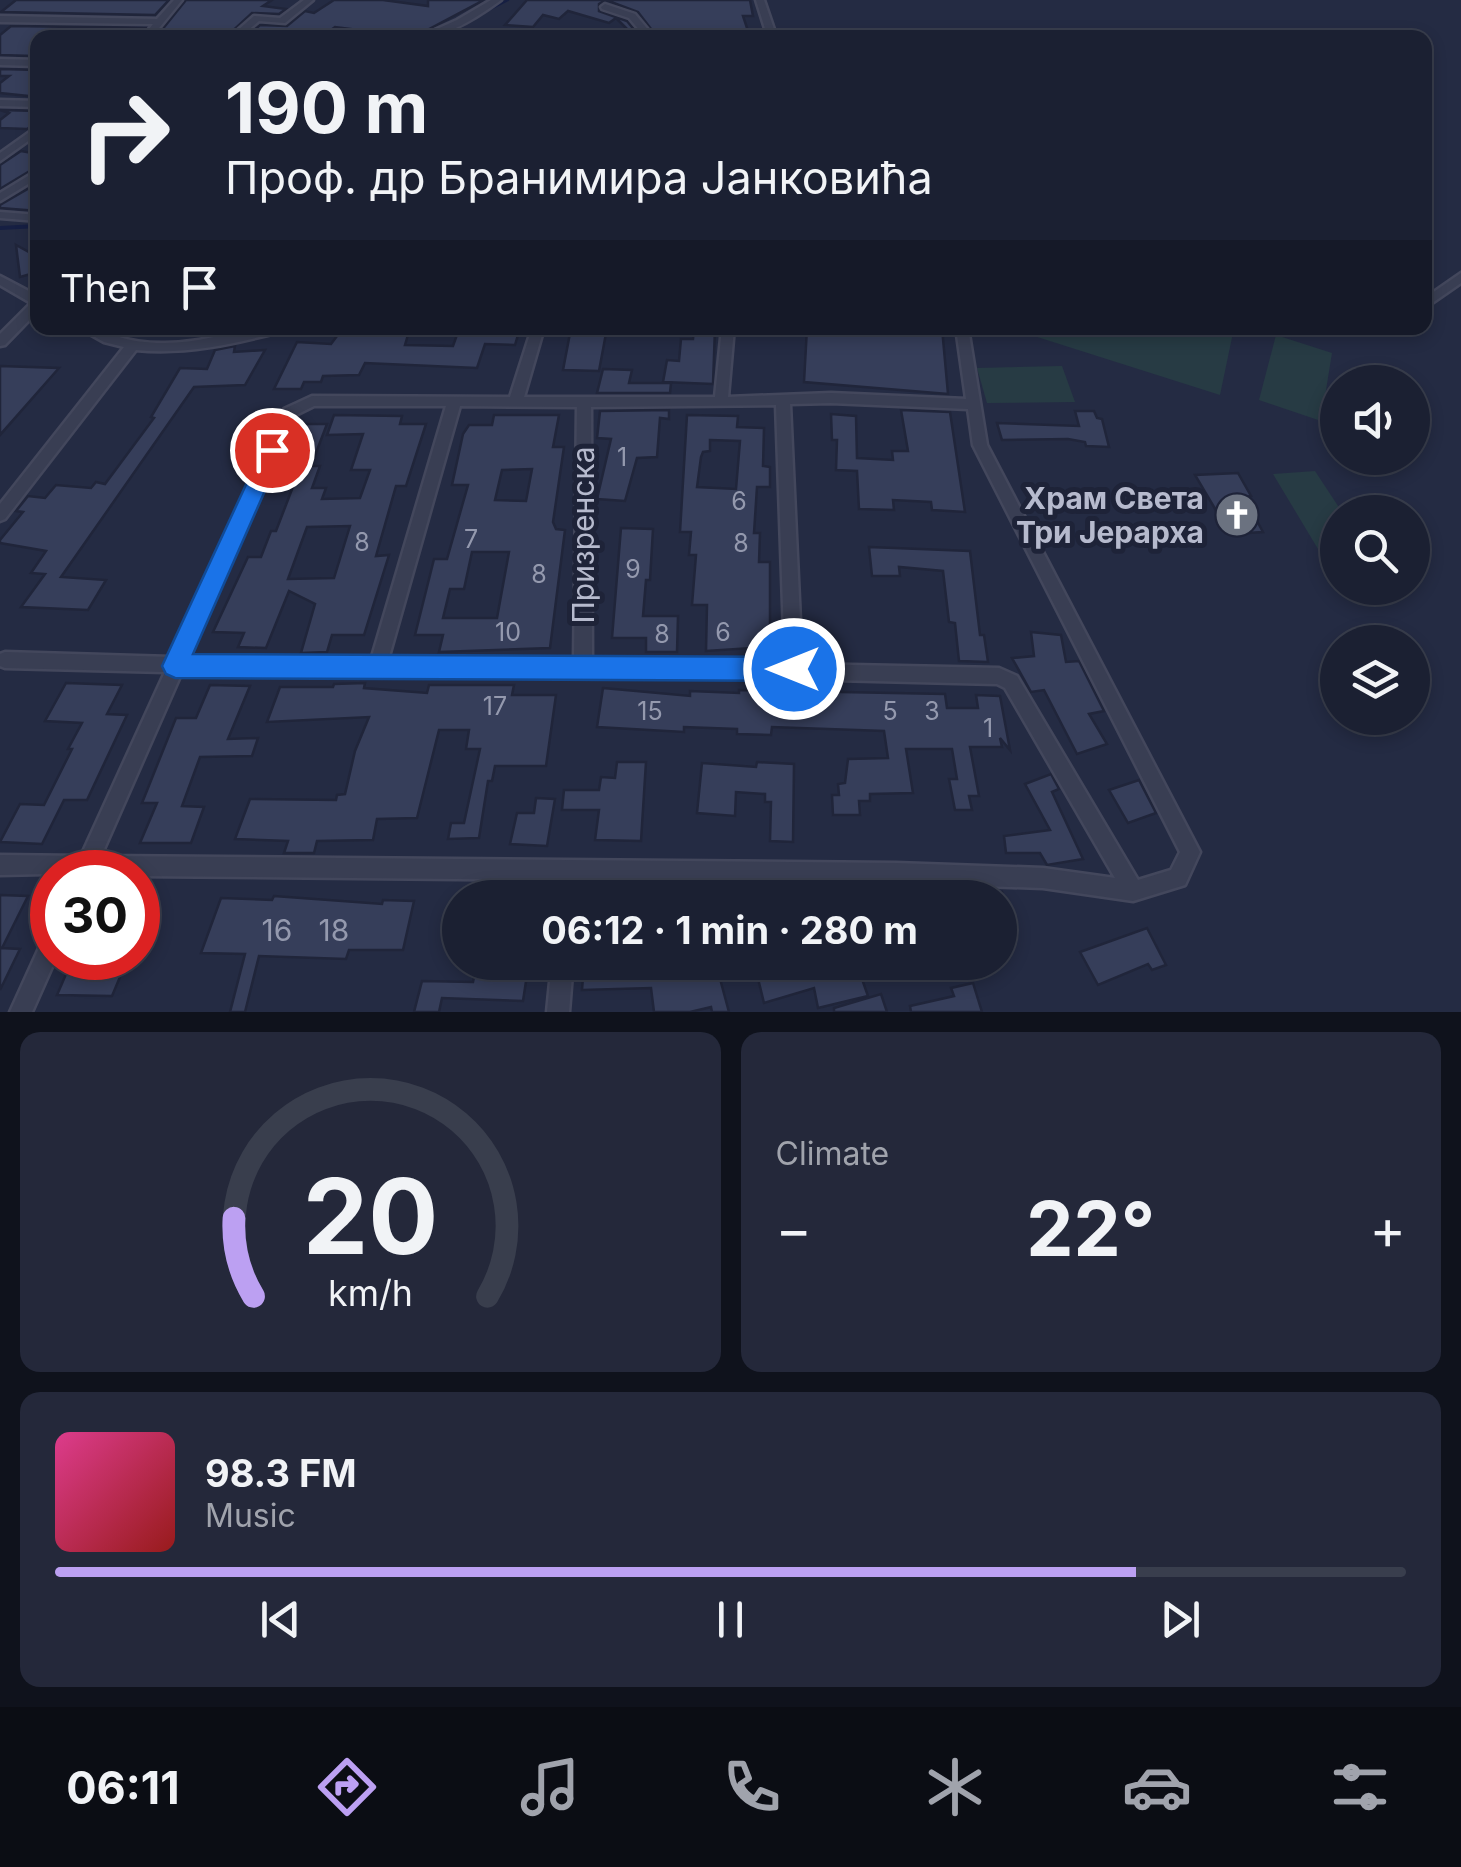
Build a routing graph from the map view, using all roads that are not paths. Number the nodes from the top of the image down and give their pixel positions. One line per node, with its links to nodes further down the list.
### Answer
1 (178, 0): 7 (street)
2 (309, 0): 9 (street)
3 (496, 0): 10 (street)
4 (760, 0): 12 (street)
5 (605, 7): 11 (street)
6 (0, 19): 7 (street)
7 (160, 22): 8 (street)
8 (153, 30)
9 (242, 30)
10 (440, 30)
11 (643, 30)
12 (770, 30)
13 (0, 62): 14 (street)
14 (30, 63)
15 (0, 103): 16 (street)
16 (30, 104)
17 (30, 136): 18 (street)
18 (0, 158)
19 (30, 178): 20 (street)
20 (0, 198)
21 (0, 216): 22 (street)
22 (30, 218)
23 (1461, 277): 26 (street)
24 (2, 284): 25 (street)
25 (30, 298)
26 (1432, 299)
27 (30, 310): 33 (street)
28 (101, 335): 34 (street)
29 (246, 335): 34 (street)
30 (536, 335): 36 (street)
31 (727, 335): 39 (street)
32 (963, 335): 40 (street)
33 (0, 342)
34 (131, 348): 41 (street)
35 (455, 400): 36 (street); 43 (street); 44 (street)
36 (516, 400): 38 (street)
37 (783, 400): 39 (street); 40 (street); 46 (street)
38 (584, 402): 39 (street); 45 (street, Призренска)
39 (721, 402)
40 (972, 404): 53 (street)
41 (0, 515)
42 (5, 660): 43 (street)
43 (175, 666): 44 (street); 47 (street)
44 (378, 666): 45 (street)
45 (583, 668): 46 (street)
46 (794, 669): 53 (street)
47 (93, 850)
48 (0, 865): 49 (street)
49 (30, 866)
50 (160, 869): 51 (street)
51 (572, 869): 52 (street); 53 (street)
52 (571, 880)
53 (1133, 891)
54 (35, 980): 56 (street)
55 (561, 980): 57 (street)
56 (21, 1012)
57 (558, 1012)

